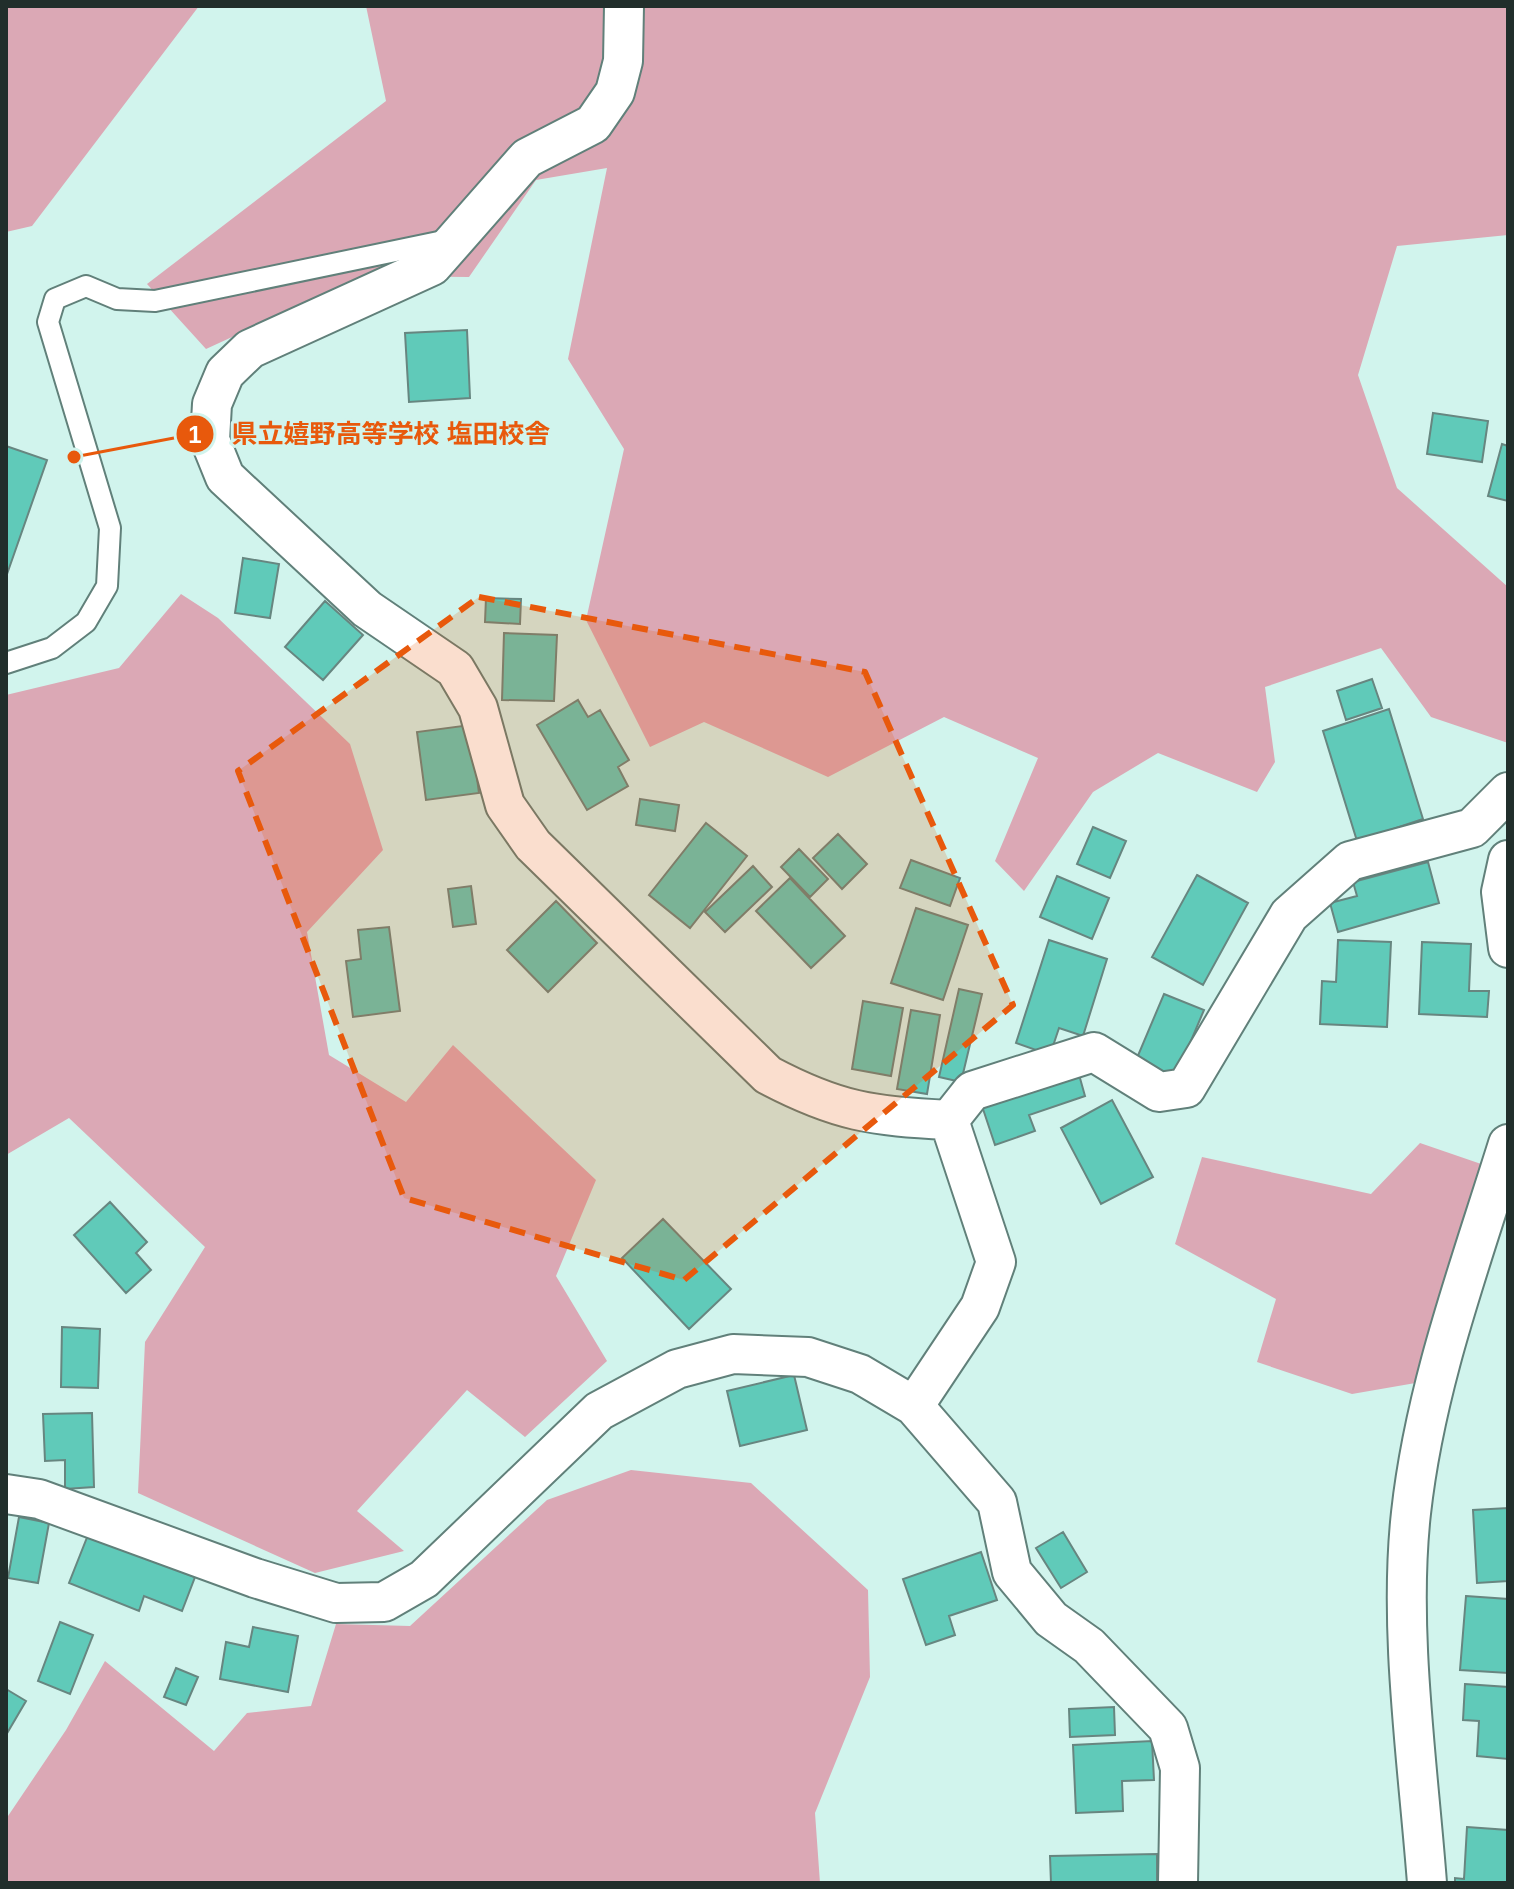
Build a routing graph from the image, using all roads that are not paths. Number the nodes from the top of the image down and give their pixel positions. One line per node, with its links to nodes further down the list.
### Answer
1 (624, 6): 2 (street)
2 (457, 238): 3 (lane); 7 (street)
3 (6, 663)
4 (1508, 792): 7 (street)
5 (1508, 860): 6 (street)
6 (1508, 948)
7 (949, 1120): 9 (street)
8 (1508, 1144): 12 (street)
9 (914, 1406): 10 (street); 11 (street)
10 (6, 1494)
11 (1178, 1883)
12 (1427, 1883)

